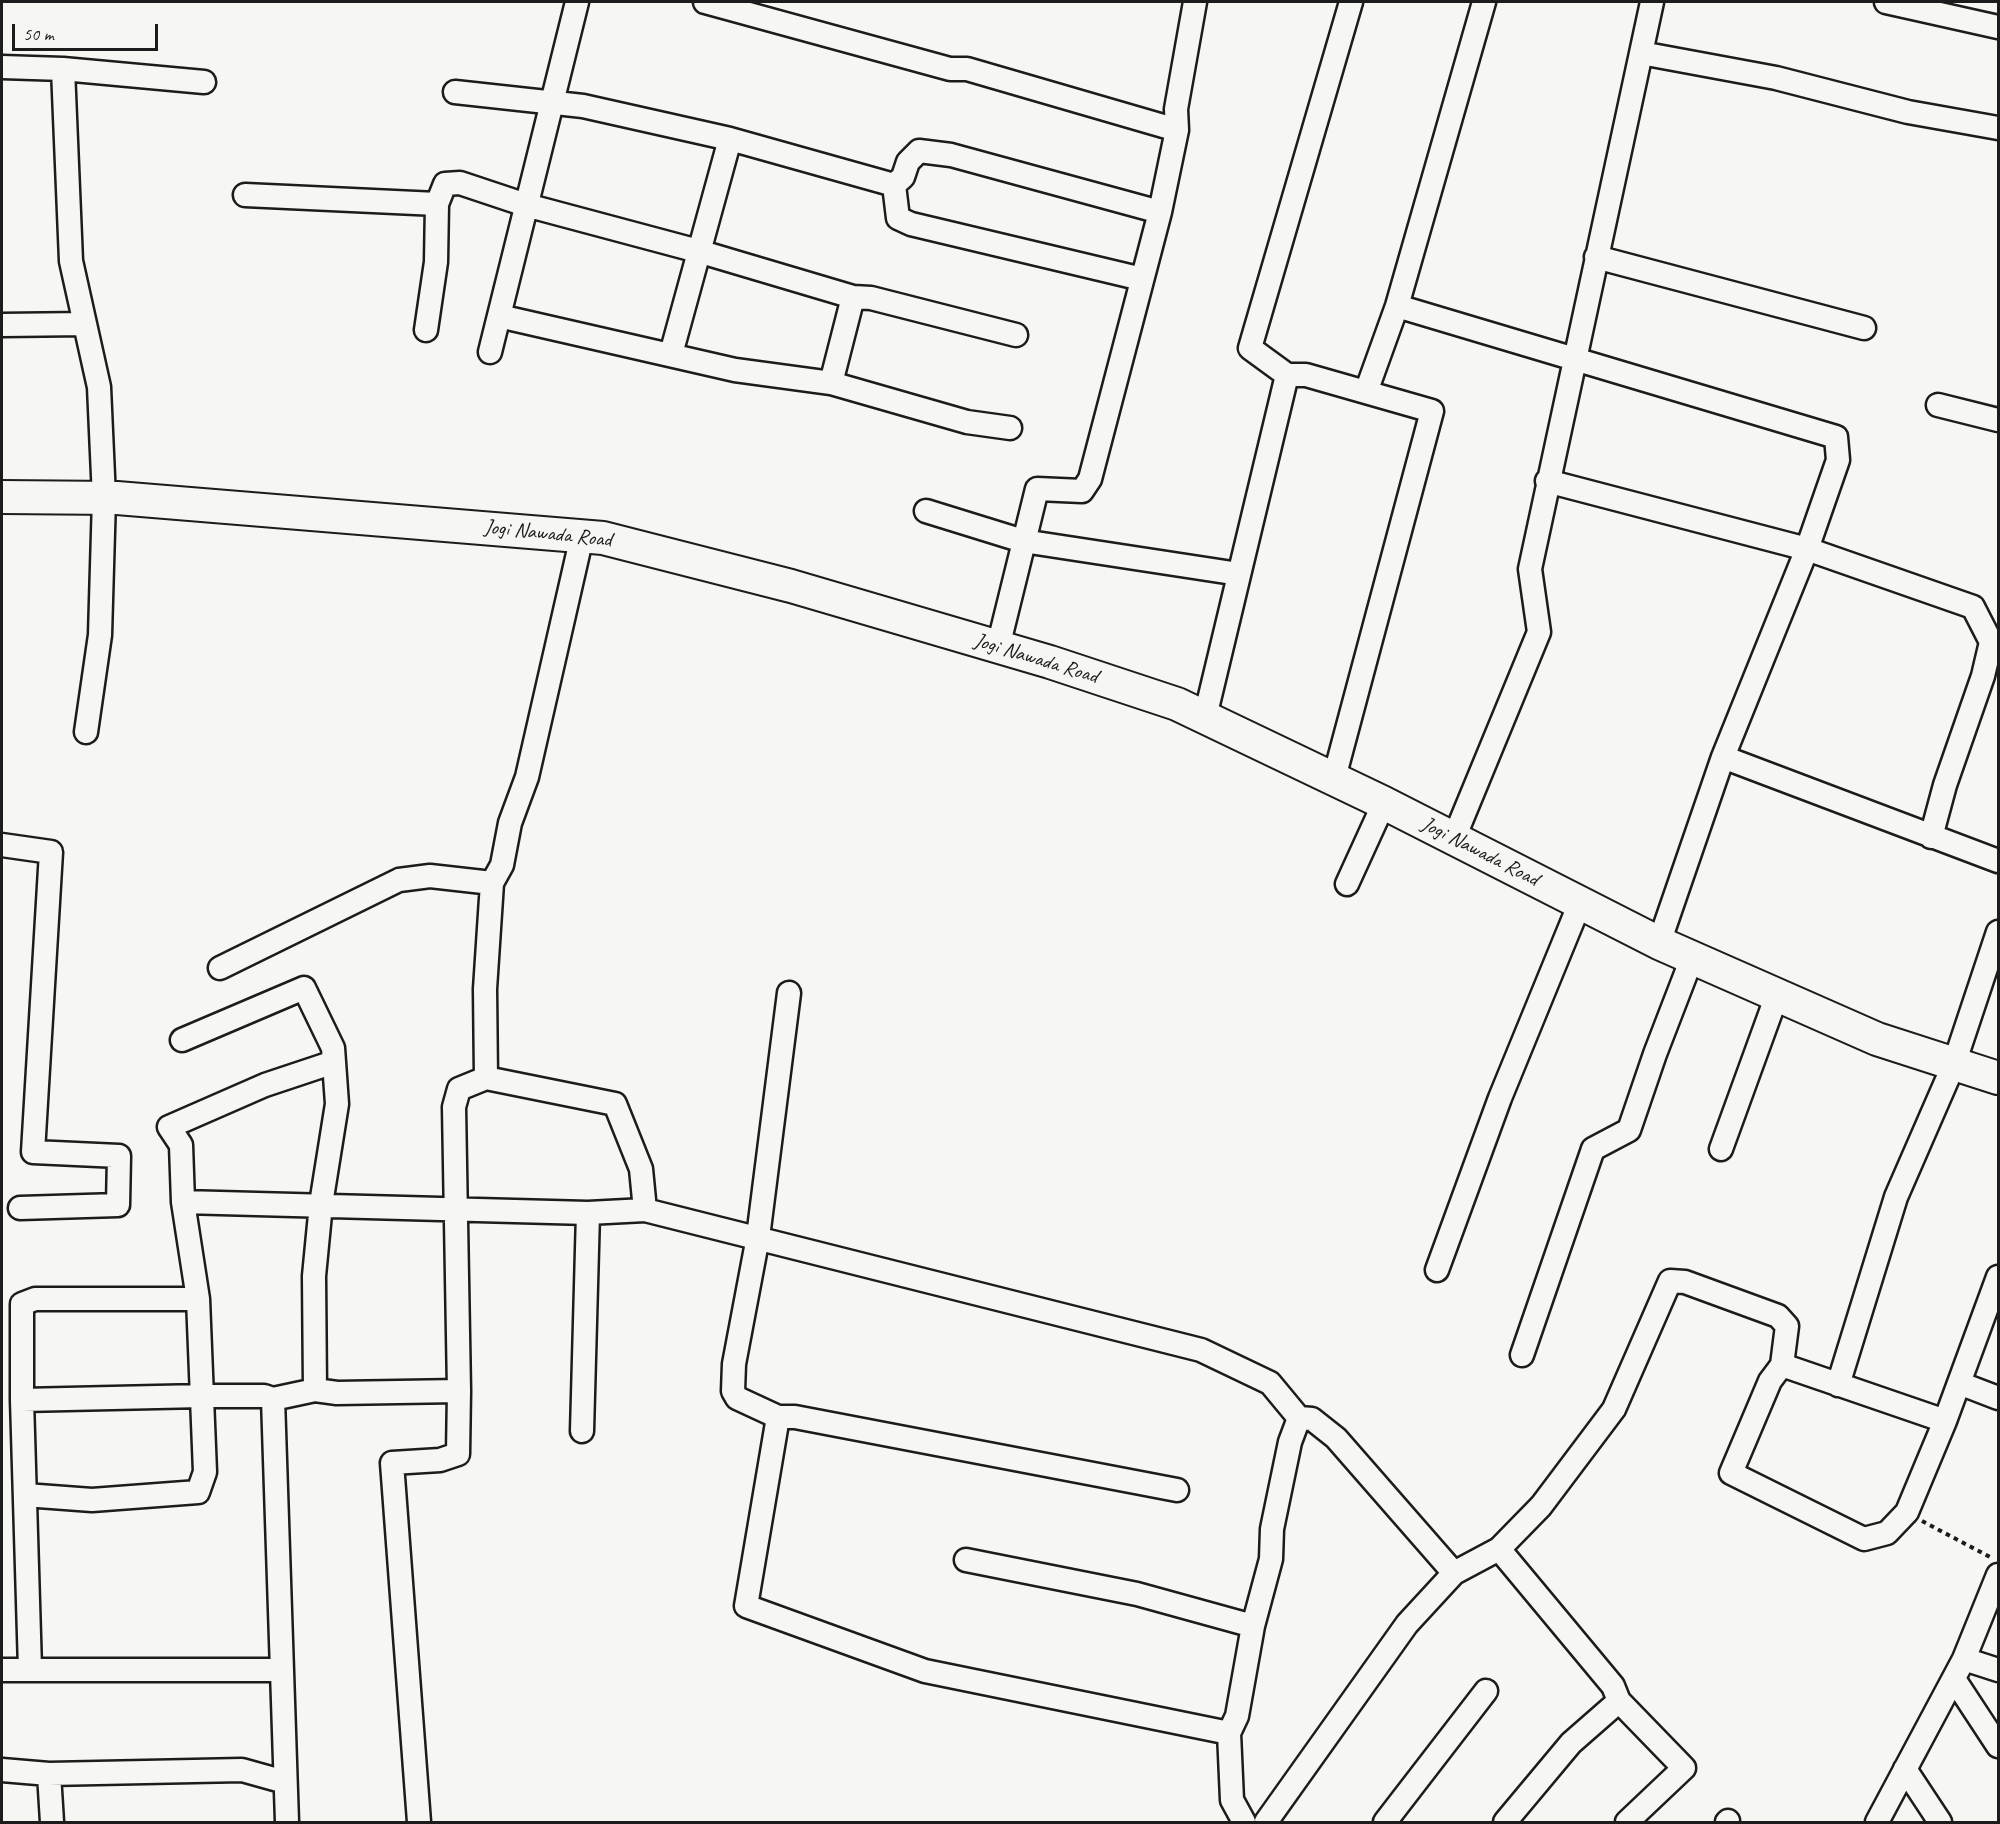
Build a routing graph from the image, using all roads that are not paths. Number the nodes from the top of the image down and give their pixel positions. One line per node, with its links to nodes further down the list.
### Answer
1 (577, 2): 15 (street)
2 (705, 2): 8 (street)
3 (1195, 2): 17 (street)
4 (1351, 2): 38 (street)
5 (1484, 2): 28 (street)
6 (1652, 2): 10 (street)
7 (1886, 2): 9 (street)
8 (772, 11): 17 (street)
9 (1998, 27)
10 (1641, 53): 16 (street); 25 (street)
11 (2, 67): 12 (street)
12 (63, 69): 13 (street); 30 (street)
13 (204, 82)
14 (455, 92): 15 (street)
15 (552, 103): 18 (street); 22 (street)
16 (1998, 128)
17 (1177, 130): 23 (street)
18 (730, 139): 19 (street); 24 (street)
19 (894, 185): 23 (street); 26 (street)
20 (245, 195): 21 (street)
21 (437, 204): 22 (street); 33 (street)
22 (526, 205): 24 (street); 29 (street)
23 (1160, 212): 26 (street)
24 (698, 251): 27 (street); 36 (street)
25 (1596, 257): 32 (street); 37 (street)
26 (1142, 279): 49 (street)
27 (854, 297): 34 (street); 39 (street)
28 (1397, 306): 37 (street); 40 (street)
29 (499, 316): 35 (street); 36 (street)
30 (85, 324): 31 (street); 46 (street)
31 (2, 325)
32 (1864, 328)
33 (426, 330)
34 (1016, 336)
35 (490, 352)
36 (671, 354): 39 (street)
37 (1574, 360): 44 (street); 50 (street)
38 (1287, 375): 40 (street); 51 (street)
39 (831, 383): 43 (street)
40 (1366, 392): 56 (street)
41 (1938, 405): 42 (street)
42 (1998, 420)
43 (1010, 428)
44 (1547, 481): 50 (street); 59 (street)
45 (2, 497): 46 (street, Jogi Nawada Road)
46 (104, 498): 48 (street, Jogi Nawada Road); 54 (street)
47 (926, 511): 49 (street)
48 (582, 536): 52 (street, Jogi Nawada Road); 62 (street)
49 (1023, 541): 51 (street); 52 (street)
50 (1807, 549): 55 (street); 58 (street)
51 (1239, 574): 53 (street)
52 (998, 647): 53 (street, Jogi Nawada Road)
53 (1205, 717): 56 (street, Jogi Nawada Road)
54 (86, 732)
55 (1723, 757): 58 (street); 66 (street)
56 (1334, 778): 57 (street, Jogi Nawada Road)
57 (1384, 803): 59 (street, Jogi Nawada Road); 63 (street)
58 (1931, 837): 61 (street)
59 (1454, 838): 64 (street, Jogi Nawada Road)
60 (2, 845): 79 (street)
61 (1998, 861)
62 (492, 883): 68 (street); 74 (street)
63 (1347, 884)
64 (1580, 903): 66 (street, Jogi Nawada Road); 84 (street)
65 (1998, 932): 73 (street)
66 (1659, 943): 67 (street, Jogi Nawada Road)
67 (1692, 958): 70 (street, Jogi Nawada Road); 87 (street)
68 (220, 968)
69 (789, 993): 83 (street)
70 (1777, 995): 73 (street, Jogi Nawada Road); 76 (street)
71 (182, 1040): 72 (street)
72 (334, 1062): 77 (street); 78 (street)
73 (1954, 1064): 75 (street, Jogi Nawada Road); 90 (street)
74 (486, 1078): 80 (street); 81 (street)
75 (1998, 1078)
76 (1721, 1149)
77 (183, 1202): 78 (street); 86 (street)
78 (321, 1204): 80 (street); 91 (street)
79 (20, 1208)
80 (458, 1208): 82 (street); 92 (street)
81 (645, 1210): 82 (street); 83 (street)
82 (588, 1213): 100 (street)
83 (758, 1237): 97 (street); 98 (street)
84 (1437, 1270)
85 (1998, 1277): 89 (street)
86 (198, 1299): 93 (street); 95 (street)
87 (1521, 1355)
88 (1782, 1365): 90 (street); 99 (street); 103 (street)
89 (1959, 1383): 94 (street); 99 (street)
90 (1838, 1385): 99 (street)
91 (315, 1390): 92 (street); 96 (street)
92 (459, 1391): 124 (street)
93 (202, 1396): 95 (street); 96 (street); 102 (street)
94 (1998, 1398)
95 (22, 1400): 102 (street)
96 (273, 1400): 111 (street)
97 (778, 1417): 101 (street); 116 (street)
98 (1299, 1418): 105 (street); 107 (street)
99 (1945, 1421)
100 (582, 1431)
101 (1177, 1490)
102 (25, 1495): 110 (street)
103 (1499, 1549): 105 (street); 115 (street)
104 (966, 1560): 107 (street)
105 (1454, 1573): 126 (street)
106 (1998, 1575): 108 (street)
107 (1253, 1626): 116 (street)
108 (1964, 1659): 112 (street); 113 (street)
109 (2, 1670): 110 (street)
110 (30, 1670): 111 (street)
111 (281, 1670): 121 (street)
112 (1998, 1670)
113 (1954, 1679): 117 (street); 118 (street)
114 (1486, 1691): 127 (street)
115 (1619, 1701): 128 (street); 129 (street)
116 (1229, 1733): 125 (street)
117 (1998, 1746)
118 (1905, 1769): 130 (street); 131 (street)
119 (2, 1770): 120 (street)
120 (49, 1774): 121 (street); 122 (street)
121 (285, 1782): 123 (street)
122 (52, 1822)
123 (288, 1822)
124 (419, 1822)
125 (1244, 1822)
126 (1266, 1822)
127 (1385, 1822)
128 (1505, 1822)
129 (1628, 1822)
130 (1877, 1822)
131 (1940, 1822)

